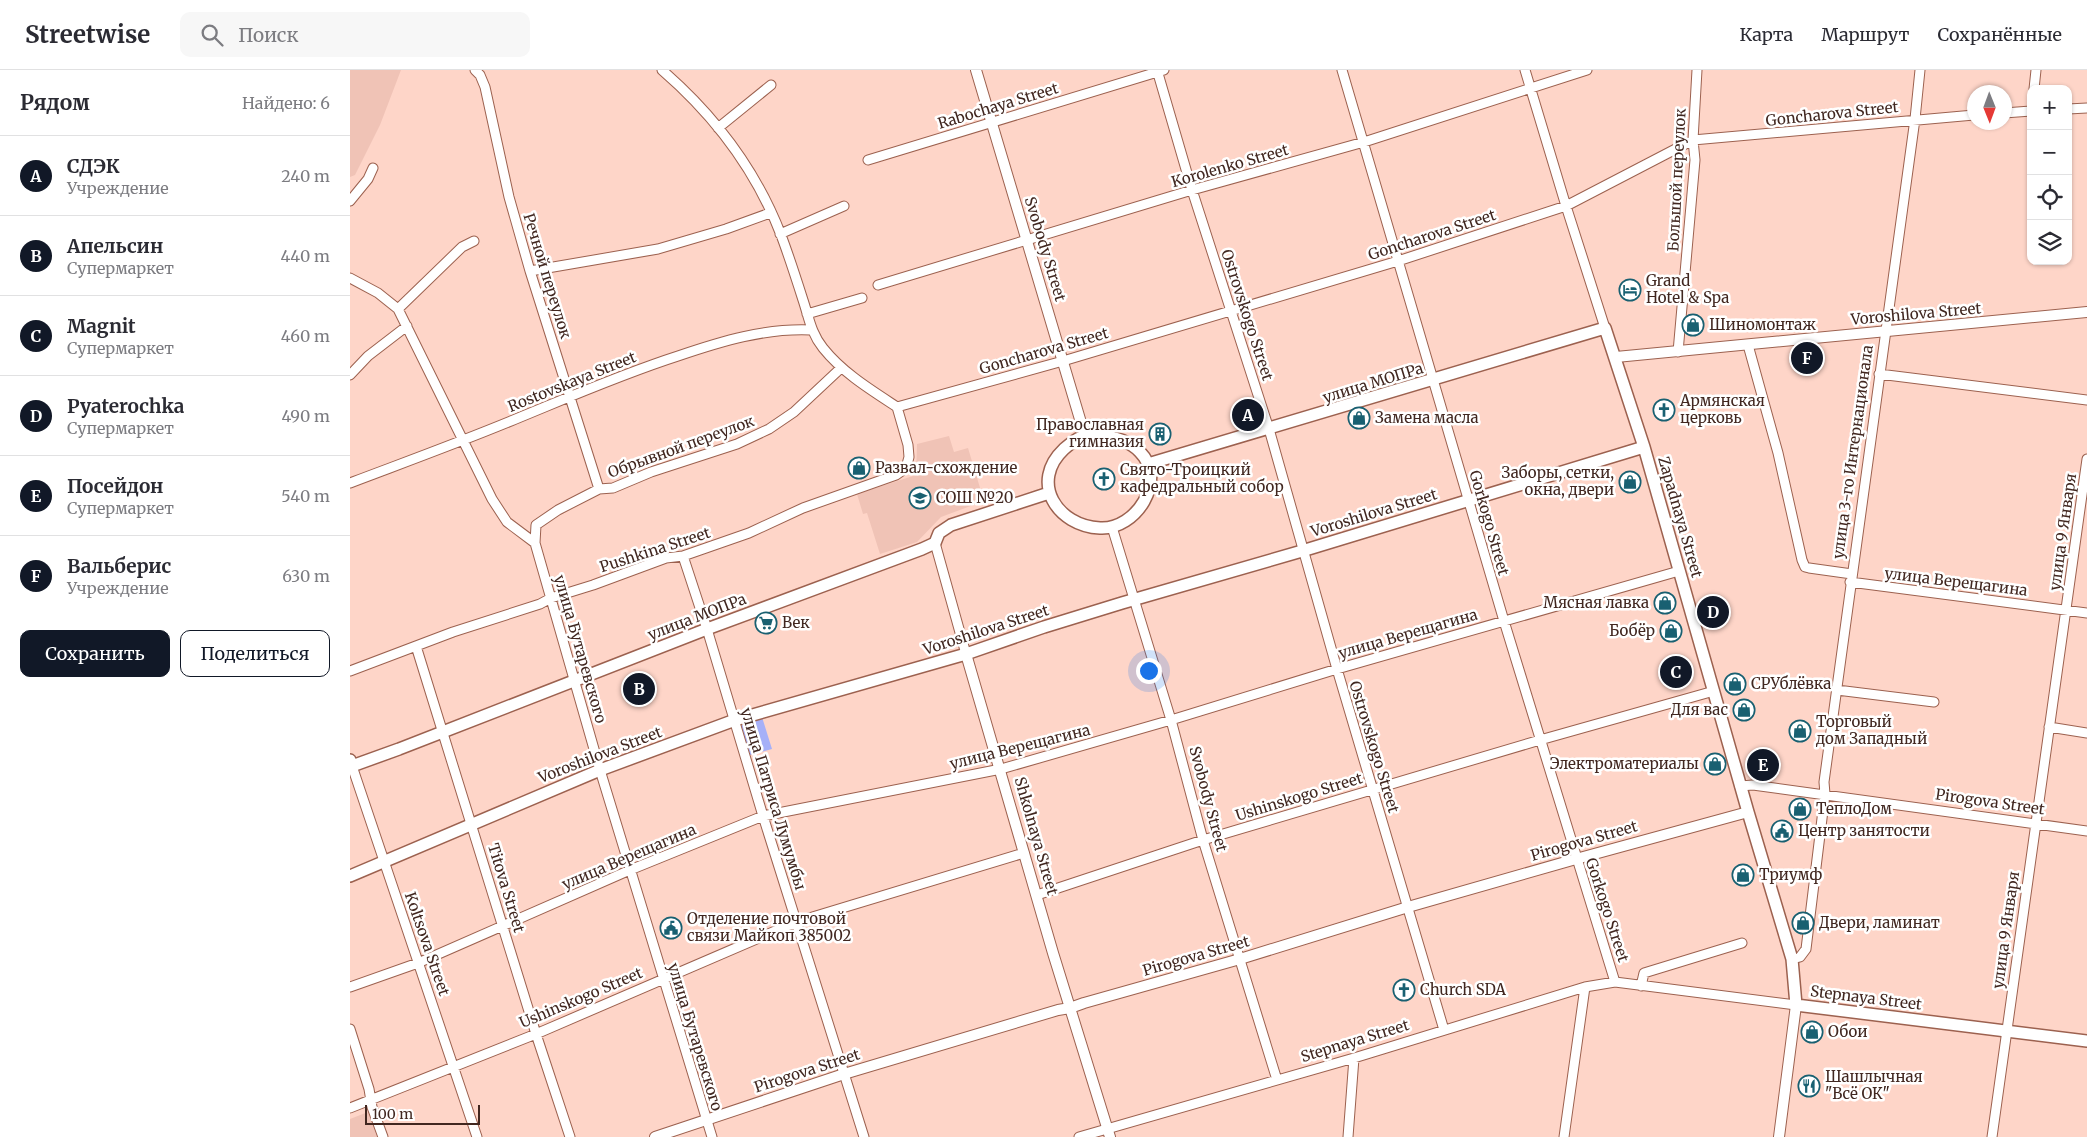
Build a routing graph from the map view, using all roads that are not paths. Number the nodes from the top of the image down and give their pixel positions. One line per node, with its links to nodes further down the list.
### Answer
1 (475, 70): 35 (street, Речной переулок)
2 (662, 70): 21 (street)
3 (976, 70): 20 (street, Svobody Street)
4 (1342, 70): 23 (street, Gorkogo Street)
5 (1525, 70): 13 (street, Zapadnaya Street)
6 (1587, 70): 13 (street, Korolenko Street)
7 (1697, 70): 22 (street, Большой переулок)
8 (1920, 70): 19 (street, улица 3-го Интернационала)
9 (2036, 70): 12 (street)
10 (1160, 71): 20 (street, Rabochaya Street); 26 (street, Ostrovskogo Street)
11 (771, 85): 21 (street)
12 (2034, 85)
13 (1530, 88): 23 (street, Korolenko Street); 29 (street, Zapadnaya Street)
14 (2087, 108): 15 (street)
15 (2072, 109)
16 (2027, 111): 17 (street)
17 (2012, 112)
18 (1967, 115): 19 (street, Goncharova Street)
19 (1915, 119): 22 (street, Goncharova Street); 46 (street, улица 3-го Интернационала)
20 (992, 122): 24 (street, Rabochaya Street); 32 (street, Svobody Street)
21 (718, 128): 30 (street)
22 (1693, 140): 29 (street, Goncharova Street); 48 (street, Большой переулок)
23 (1364, 142): 26 (street, Korolenko Street); 34 (street, Gorkogo Street)
24 (868, 160)
25 (373, 168): 27 (street)
26 (1192, 190): 32 (street, Korolenko Street); 40 (street, Ostrovskogo Street)
27 (350, 201)
28 (844, 206): 31 (street)
29 (1566, 206): 34 (street, Goncharova Street); 44 (street, Zapadnaya Street)
30 (770, 213): 31 (street); 35 (street)
31 (780, 234): 42 (street)
32 (1027, 241): 37 (street, Korolenko Street); 50 (street, Svobody Street)
33 (474, 242): 39 (street)
34 (1398, 261): 40 (street, Goncharova Street); 54 (street, Gorkogo Street)
35 (530, 271): 55 (street, Речной переулок)
36 (350, 278): 39 (street)
37 (878, 285)
38 (862, 298): 42 (street)
39 (398, 309): 43 (street)
40 (1230, 310): 50 (street, Goncharova Street); 58 (street, Ostrovskogo Street)
41 (2087, 312): 46 (street, Voroshilova Street)
42 (807, 314): 45 (street)
43 (407, 326): 53 (street); 60 (street)
44 (1605, 328): 49 (main road, Zapadnaya Street); 54 (main road, улица МОПРа)
45 (811, 330): 51 (street); 55 (street, Rostovskaya Street)
46 (1885, 332): 47 (street, Voroshilova Street); 52 (street, улица 3-го Интернационала)
47 (1748, 345): 48 (street, Voroshilova Street); 74 (street, улица Верещагина)
48 (1678, 352): 49 (street, Voroshilova Street)
49 (1616, 357): 61 (main road, Zapadnaya Street)
50 (1063, 361): 57 (street, Goncharova Street); 59 (street, Svobody Street)
51 (841, 368): 57 (street); 65 (street, Обрывной переулок)
52 (1879, 374): 56 (street); 74 (street, улица 3-го Интернационала)
53 (350, 375)
54 (1432, 381): 58 (main road, улица МОПРа); 67 (street, Gorkogo Street)
55 (570, 397): 60 (street, Rostovskaya Street); 65 (street, Речной переулок)
56 (2087, 400)
57 (897, 407): 72 (street, Pushkina Street)
58 (1269, 429): 63 (main road, улица МОПРа); 71 (street, Ostrovskogo Street)
59 (1085, 436): 63 (main road); 66 (main road)
60 (464, 441): 64 (street, Rostovskaya Street); 69 (street)
61 (1644, 448): 67 (main road, Voroshilova Street); 73 (main road, Zapadnaya Street)
62 (2087, 459): 77 (street, улица 9 Января)
63 (1148, 464): 68 (main road)
64 (350, 483)
65 (599, 489): 69 (street, Обрывной переулок)
66 (1050, 493): 68 (main road); 70 (main road, улица МОПРа)
67 (1469, 501): 71 (main road, Voroshilova Street); 79 (street, Gorkogo Street)
68 (1112, 527): 76 (street, Svobody Street)
69 (535, 543): 75 (street, улица Бутаревского)
70 (935, 543): 80 (main road, улица МОПРа); 82 (street, Shkolnaya Street)
71 (1302, 551): 76 (main road, Voroshilova Street); 83 (street, Ostrovskogo Street)
72 (682, 556): 75 (street, Pushkina Street); 80 (street, улица Патриса Лумумбы)
73 (1679, 571): 79 (street, улица Верещагина); 87 (main road, Zapadnaya Street)
74 (1851, 578): 77 (street, улица Верещагина); 86 (street, улица 3-го Интернационала)
75 (551, 598): 81 (street, Pushkina Street); 85 (street, улица Бутаревского)
76 (1133, 600): 82 (main road, Voroshilova Street); 90 (street, Svobody Street)
77 (2065, 610): 78 (street, улица Верещагина); 91 (street, улица 9 Января)
78 (2087, 613)
79 (1504, 621): 83 (street, улица Верещагина); 94 (street, Gorkogo Street)
80 (708, 629): 85 (main road, улица МОПРа); 89 (street, улица Патриса Лумумбы)
81 (416, 646): 84 (street, Pushkina Street); 92 (street, Titova Street)
82 (966, 654): 89 (main road, Voroshilova Street); 97 (street, Shkolnaya Street)
83 (1337, 669): 90 (street, улица Верещагина); 99 (street, Ostrovskogo Street)
84 (350, 671)
85 (574, 680): 92 (main road, улица МОПРа); 96 (street, улица Бутаревского)
86 (1837, 690): 88 (street); 100 (street, улица 3-го Интернационала)
87 (1714, 691): 94 (street, Ushinskogo Street); 98 (main road, Zapadnaya Street)
88 (1934, 702)
89 (734, 720): 96 (main road, Voroshilova Street); 102 (street, улица Патриса Лумумбы)
90 (1171, 720): 97 (street, улица Верещагина); 106 (street, Svobody Street)
91 (2049, 727): 93 (street); 104 (street, улица 9 Января)
92 (443, 731): 95 (main road, улица МОПРа); 103 (street, Titova Street)
93 (2087, 733)
94 (1540, 740): 99 (street, Ushinskogo Street); 108 (street, Gorkogo Street)
95 (351, 765): 109 (street, Koltsova Street)
96 (600, 770): 103 (main road, Voroshilova Street); 110 (street, улица Бутаревского)
97 (1001, 770): 102 (street, улица Верещагина); 107 (street, Shkolnaya Street)
98 (1740, 786): 100 (street, Pirogova Street); 101 (main road, Zapadnaya Street)
99 (1373, 790): 106 (street, Ushinskogo Street); 113 (street, Ostrovskogo Street)
100 (1825, 794): 104 (street, Pirogova Street); 118 (street, улица 3-го Интернационала)
101 (1748, 812): 108 (street, Pirogova Street); 118 (main road, Zapadnaya Street)
102 (763, 816): 110 (street, улица Верещагина); 114 (street, улица Патриса Лумумбы)
103 (472, 822): 109 (main road, Voroshilova Street); 115 (street, Titova Street)
104 (2035, 823): 105 (street, Pirogova Street); 129 (street, улица 9 Января)
105 (2087, 831)
106 (1203, 840): 112 (street, Ushinskogo Street); 117 (street, Svobody Street)
107 (1024, 853): 112 (street, Shkolnaya Street); 114 (street, Ushinskogo Street)
108 (1576, 859): 113 (street, Pirogova Street); 121 (street, Gorkogo Street)
109 (383, 860): 111 (main road, Voroshilova Street); 119 (street, Koltsova Street)
110 (630, 870): 115 (street, улица Верещагина); 120 (street, улица Бутаревского)
111 (350, 876)
112 (1037, 895): 126 (street, Shkolnaya Street)
113 (1408, 907): 117 (street, Pirogova Street); 128 (street, Ostrovskogo Street)
114 (796, 922): 120 (street, Ushinskogo Street); 134 (street, улица Патриса Лумумбы)
115 (503, 926): 119 (street, улица Верещагина); 130 (street, Titova Street)
116 (1742, 944): 122 (street)
117 (1240, 959): 126 (street, Pirogova Street); 135 (street, Svobody Street)
118 (1792, 959): 125 (main road, Zapadnaya Street)
119 (418, 963): 123 (street, улица Верещагина); 133 (street, Koltsova Street)
120 (662, 978): 130 (street, Ushinskogo Street); 138 (street, улица Бутаревского)
121 (1615, 982): 122 (street, Stepnaya Street); 124 (street, Stepnaya Street)
122 (1642, 986): 125 (street, Stepnaya Street)
123 (350, 987)
124 (1585, 987): 128 (street, Stepnaya Street); 148 (street)
125 (1796, 1005): 129 (main road, Stepnaya Street); 149 (street)
126 (1070, 1008): 134 (street, Pirogova Street); 139 (street, Shkolnaya Street)
127 (350, 1030): 136 (street)
128 (1444, 1030): 132 (street, Stepnaya Street)
129 (2006, 1030): 131 (main road, Stepnaya Street); 150 (street, улица 9 Января)
130 (536, 1034): 133 (street, Ushinskogo Street); 142 (street, Titova Street)
131 (2087, 1041)
132 (1354, 1058): 135 (street, Stepnaya Street); 147 (street)
133 (453, 1067): 136 (street, Ushinskogo Street); 141 (street, Koltsova Street)
134 (844, 1074): 138 (street, Pirogova Street); 145 (street, улица Патриса Лумумбы)
135 (1277, 1080): 139 (street, Stepnaya Street)
136 (370, 1099): 137 (street, Ushinskogo Street); 140 (street)
137 (350, 1108)
138 (707, 1119): 143 (street, Pirogova Street); 144 (street, улица Бутаревского)
139 (1109, 1133): 146 (street, Stepnaya Street)
140 (383, 1137)
141 (477, 1137)
142 (570, 1137)
143 (655, 1137)
144 (712, 1137)
145 (864, 1137)
146 (1079, 1137)
147 (1348, 1137)
148 (1564, 1137)
149 (1779, 1137)
150 (1992, 1137)

